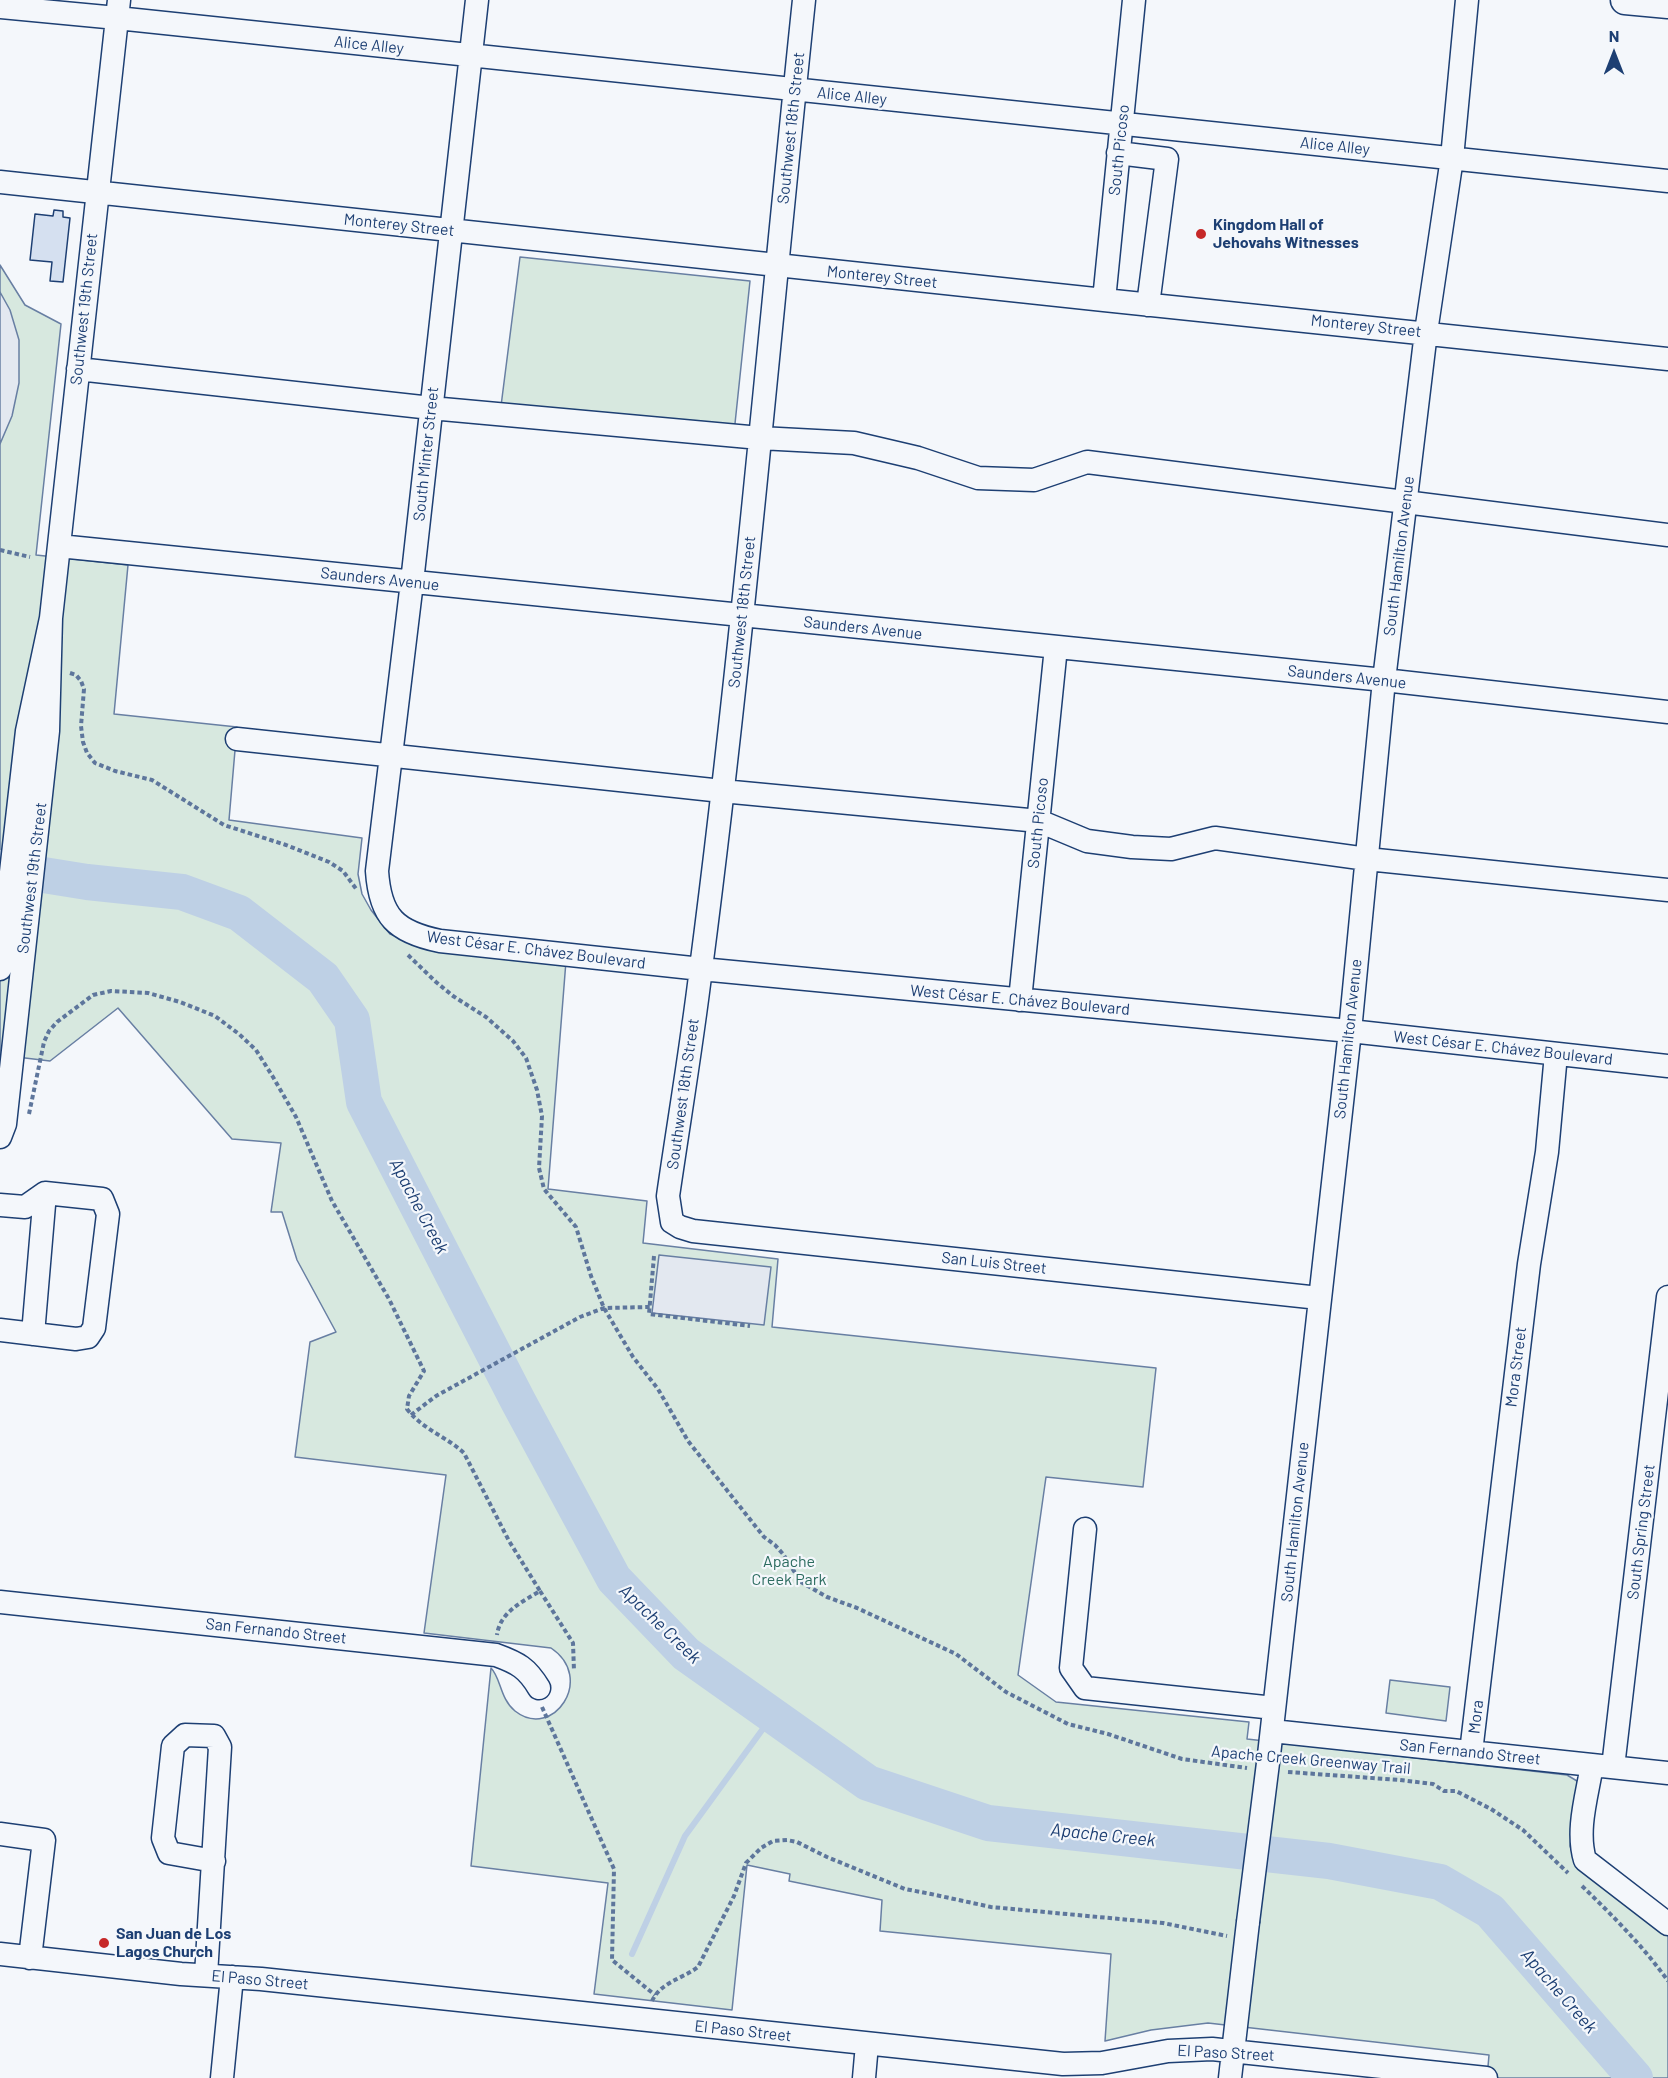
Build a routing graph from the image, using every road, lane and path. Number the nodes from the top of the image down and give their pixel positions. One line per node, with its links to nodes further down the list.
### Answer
1 (477, 0): 9 (street, South Minter Street)
2 (804, 0): 10 (street, Southwest 18th Street)
3 (1134, 0): 11 (street, South Picoso)
4 (1467, 0): 13 (street, South Hamilton Avenue)
5 (1625, 0): 6 (main road)
6 (1668, 4)
7 (0, 7): 8 (street, Alice Alley)
8 (118, 9): 9 (street, Alice Alley); 16 (street, Southwest 19th Street)
9 (471, 55): 10 (street, Alice Alley); 17 (street, South Minter Street)
10 (795, 90): 11 (street, Alice Alley); 18 (street, Southwest 18th Street)
11 (1121, 125): 12 (street, South Picoso); 13 (street, Alice Alley)
12 (1118, 153): 19 (street, South Picoso); 20 (street)
13 (1452, 158): 14 (street, Alice Alley); 21 (street, South Hamilton Avenue)
14 (1668, 181)
15 (0, 182): 16 (street, Monterey Street)
16 (97, 193): 17 (street, Monterey Street); 23 (street, Southwest 19th Street)
17 (450, 231): 18 (street, Monterey Street); 24 (street, South Minter Street)
18 (776, 265): 19 (street, Monterey Street); 25 (street, Southwest 18th Street)
19 (1104, 300): 20 (street, Monterey Street)
20 (1148, 305): 21 (street, Monterey Street)
21 (1426, 332): 22 (street, Monterey Street); 26 (street, South Hamilton Avenue)
22 (1668, 359)
23 (78, 369): 24 (street); 28 (street, Southwest 19th Street)
24 (431, 408): 25 (street); 31 (street, South Minter Street)
25 (760, 438): 26 (street); 32 (street, Southwest 18th Street)
26 (1406, 503): 27 (street); 36 (street, South Hamilton Avenue)
27 (1668, 535)
28 (59, 546): 31 (street, Saunders Avenue); 33 (street, Southwest 19th Street)
29 (0, 550): 30 (path)
30 (30, 557)
31 (412, 582): 32 (street, Saunders Avenue); 39 (street, South Minter Street)
32 (742, 616): 34 (street, Saunders Avenue); 40 (street, Southwest 18th Street)
33 (51, 618): 47 (street, Southwest 19th Street); 47 (street, Southwest 19th Street)
34 (1056, 647): 36 (street, Saunders Avenue); 41 (street, South Picoso)
35 (66, 672): 44 (path)
36 (1384, 680): 37 (street, Saunders Avenue); 42 (street, South Hamilton Avenue)
37 (1668, 712)
38 (237, 739): 39 (street)
39 (392, 754): 40 (street); 45 (street, South Minter Street)
40 (722, 790): 41 (street); 48 (street, Southwest 18th Street)
41 (1039, 821): 42 (street); 49 (street, South Picoso)
42 (1367, 859): 43 (street); 50 (street, South Hamilton Avenue)
43 (1668, 890)
44 (359, 898)
45 (384, 907): 48 (street, West César E. Chávez Boulevard)
46 (406, 952): 62 (path, Apache Creek Greenway Trail)
47 (9, 956): 54 (street, Southwest 19th Street)
48 (701, 969): 49 (street, West César E. Chávez Boulevard); 57 (street, Southwest 18th Street)
49 (1020, 1000): 50 (street, West César E. Chávez Boulevard)
50 (1350, 1031): 51 (street, West César E. Chávez Boulevard); 60 (street, South Hamilton Avenue)
51 (1556, 1054): 52 (street, West César E. Chávez Boulevard); 72 (street, Mora Street)
52 (1668, 1066)
53 (28, 1117): 66 (path)
54 (0, 1137)
55 (45, 1193): 56 (street); 65 (street); 65 (street)
56 (0, 1205)
57 (672, 1222): 60 (street, San Luis Street)
58 (654, 1256): 61 (path)
59 (1668, 1297): 77 (street, South Spring Street)
60 (1319, 1298): 74 (street, South Hamilton Avenue)
61 (650, 1306): 62 (path); 63 (path)
62 (604, 1308): 66 (path); 76 (path, Apache Creek Greenway Trail)
63 (750, 1326)
64 (0, 1330): 65 (street)
65 (33, 1334)
66 (411, 1415): 68 (path)
67 (1085, 1529): 74 (street, San Fernando Street)
68 (540, 1591): 70 (path); 71 (path)
69 (0, 1602): 73 (street, San Fernando Street)
70 (497, 1638)
71 (574, 1671)
72 (1480, 1682): 75 (street, Mora)
73 (539, 1688): 90 (path)
74 (1273, 1719): 75 (street, San Fernando Street); 76 (street, South Hamilton Avenue)
75 (1471, 1752): 77 (street, San Fernando Street)
76 (1268, 1765): 81 (path, Apache Creek Greenway Trail); 84 (street, South Hamilton Avenue, bridge)
77 (1602, 1766): 78 (street, San Fernando Street); 83 (street, South Spring Street)
78 (1668, 1773)
79 (0, 1834): 86 (street)
80 (214, 1861): 80 (street); 87 (street)
81 (1570, 1875)
82 (1578, 1883): 89 (path)
83 (1668, 1924)
84 (1247, 1930): 90 (path); 93 (street, South Hamilton Avenue)
85 (0, 1954): 86 (street, El Paso Street)
86 (30, 1958): 87 (street, El Paso Street)
87 (206, 1976): 88 (street, El Paso Street)
88 (232, 1977): 91 (street, El Paso Street); 94 (street)
89 (1668, 1981)
90 (655, 1995): 91 (path)
91 (642, 2020): 92 (street, El Paso Street)
92 (867, 2044): 93 (street, El Paso Street); 95 (street)
93 (1233, 2051): 96 (street, South Hamilton Avenue); 97 (street, El Paso Street)
94 (222, 2078)
95 (864, 2078)
96 (1230, 2078)
97 (1486, 2078)

